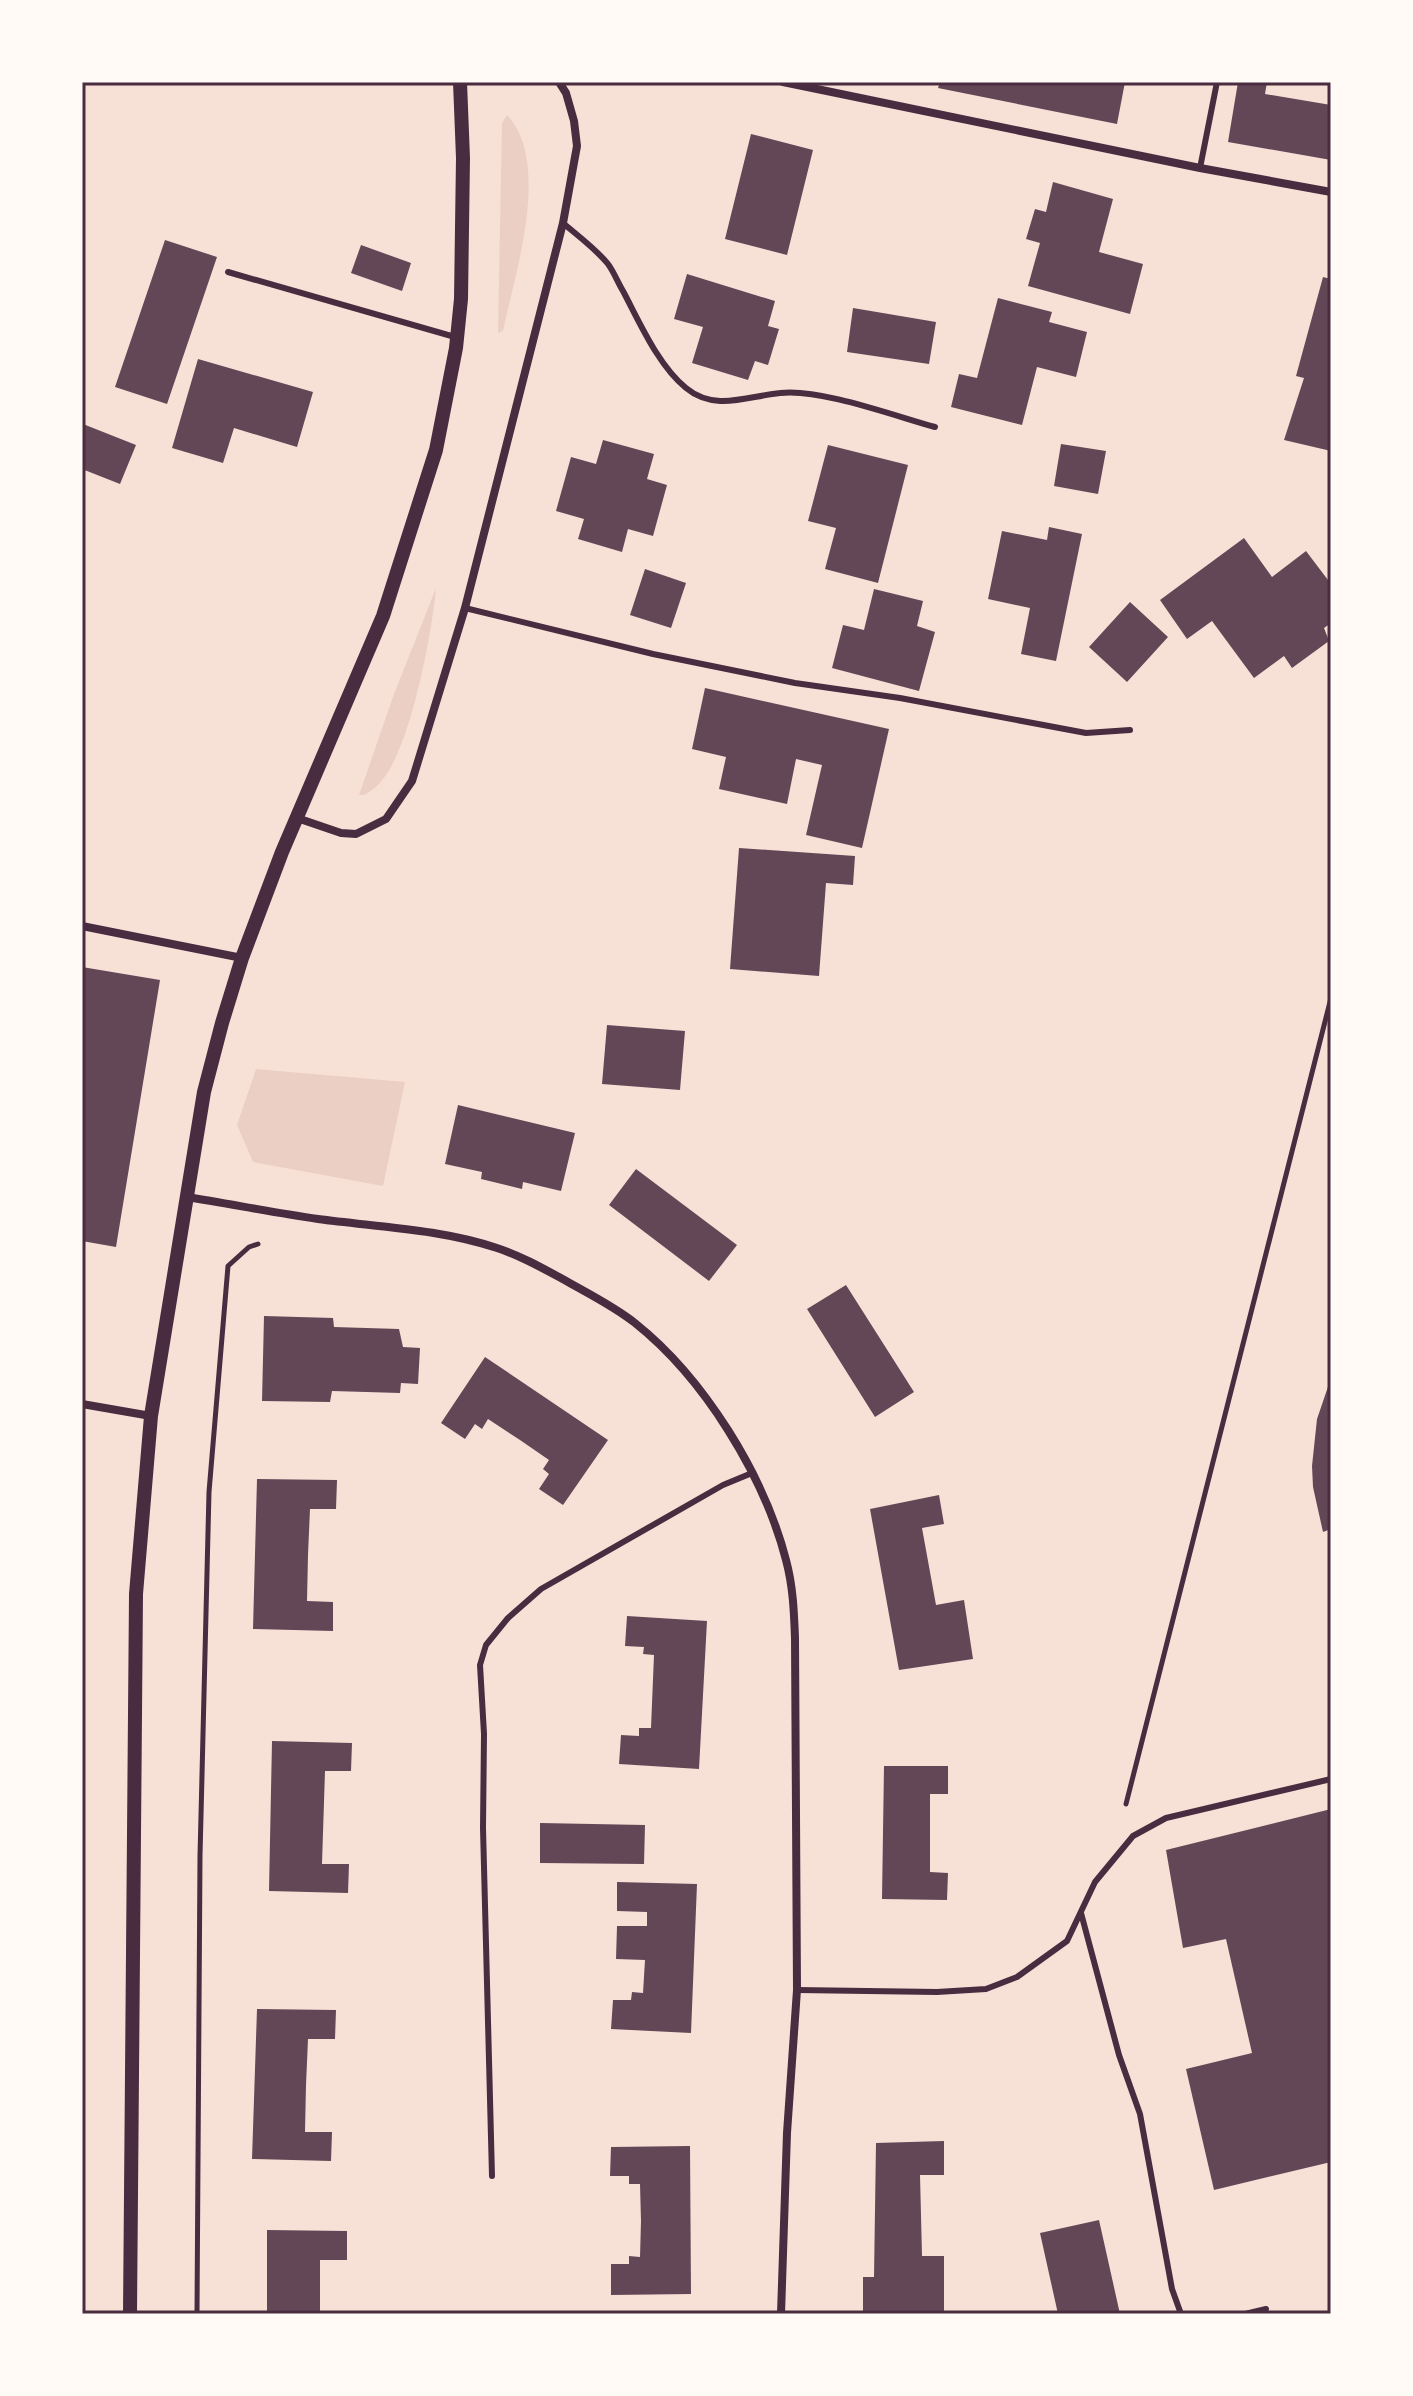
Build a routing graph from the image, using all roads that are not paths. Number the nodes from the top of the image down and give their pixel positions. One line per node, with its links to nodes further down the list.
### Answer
1 (460, 82): 9 (street)
2 (559, 82): 7 (street)
3 (783, 82): 5 (street)
4 (1217, 82): 5 (lane)
5 (1200, 168): 6 (street)
6 (1331, 192)
7 (563, 223): 10 (lane); 11 (street)
8 (228, 272): 9 (lane)
9 (458, 338): 13 (street)
10 (935, 427)
11 (465, 608): 12 (lane); 13 (street)
12 (1130, 730)
13 (297, 818): 15 (street)
14 (82, 926): 15 (street)
15 (242, 958): 16 (street)
16 (187, 1197): 18 (street); 19 (street)
17 (82, 1404): 18 (street)
18 (151, 1416): 25 (street)
19 (752, 1473): 22 (street); 23 (lane)
20 (1331, 1779): 21 (lane)
21 (1081, 1913): 22 (lane); 27 (lane)
22 (797, 1990): 26 (street)
23 (492, 2176)
24 (1266, 2309): 28 (lane)
25 (130, 2314)
26 (781, 2314)
27 (1181, 2314)
28 (1245, 2314)

